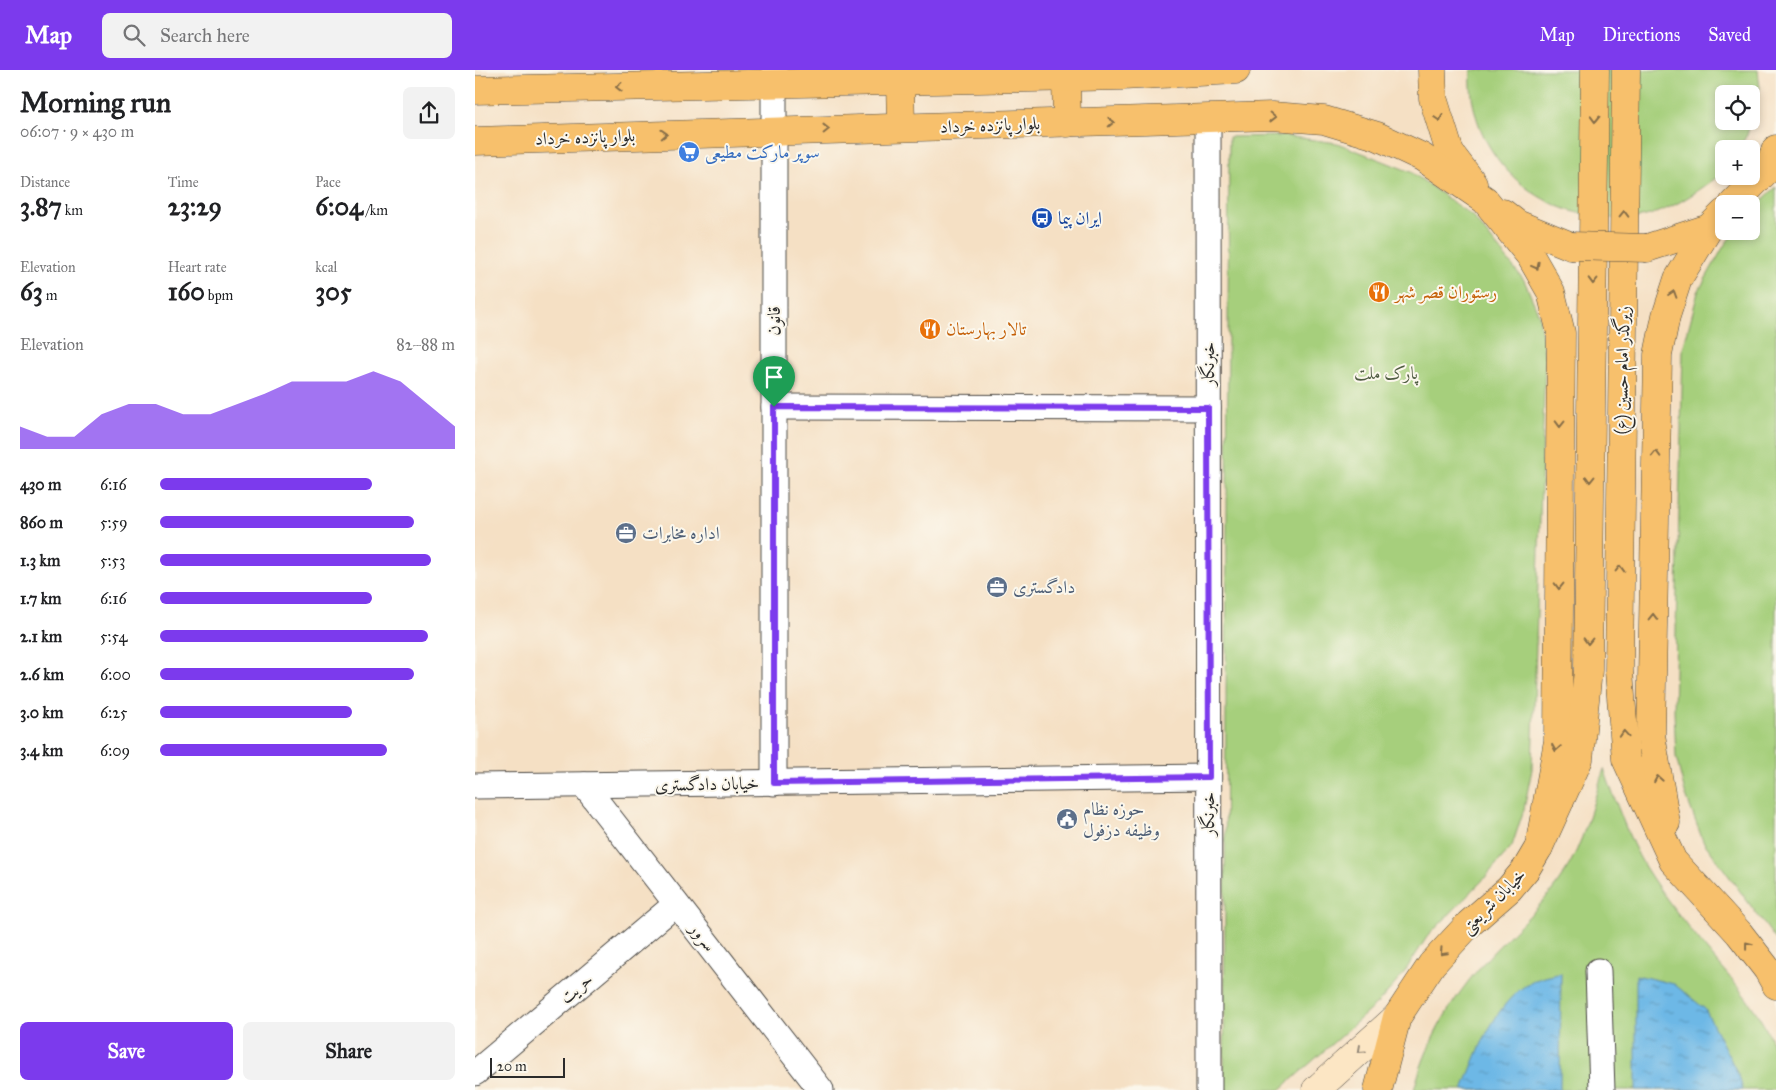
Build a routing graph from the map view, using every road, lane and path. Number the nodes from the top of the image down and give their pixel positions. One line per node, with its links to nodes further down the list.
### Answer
1 (1236, 70): 5 (main road)
2 (1432, 70): 17 (main road, one-way to 17)
3 (1595, 70): 22 (main road, زیرگذر امام حسین (ع), one-way to 22)
4 (1626, 70): 28 (main road, زیرگذر امام حسین (ع), one-way to 4)
5 (1122, 73): 7 (main road)
6 (774, 77): 8 (main road); 9 (main road, one-way to 9); 13 (street, قانون)
7 (1066, 78): 8 (main road); 11 (main road)
8 (900, 81): 12 (main road)
9 (475, 90)
10 (1208, 119): 11 (main road, بلوار پانزده خرداد, one-way to 10); 17 (main road, بلوار پانزده خرداد, one-way to 17); 21 (street, خبرنگار)
11 (1067, 123): 12 (main road, بلوار پانزده خرداد)
12 (901, 127): 13 (main road, بلوار پانزده خرداد, one-way to 12)
13 (774, 130): 14 (main road, بلوار پانزده خرداد, one-way to 13); 20 (street, قانون)
14 (475, 141)
15 (1773, 160): 16 (main road)
16 (1741, 195)
17 (1485, 200): 18 (main road, bridge); 27 (main road, one-way to 27)
18 (1715, 221)
19 (1715, 223): 28 (main road, one-way to 19)
20 (774, 407): 21 (street); 24 (street, قانون)
21 (1208, 408): 23 (street, خبرنگار)
22 (1588, 670): 27 (main road, خیابان شریعتی)
23 (1209, 777): 24 (street, خیابان دادگستری); 35 (street, خبرنگار)
24 (774, 783): 25 (street, خیابان دادگستری)
25 (583, 785): 26 (street, خیابان دادگستری); 29 (street, سرور)
26 (475, 786)
27 (1539, 847): 32 (main road, خیابان شریعتی, one-way to 32)
28 (1673, 861): 31 (main road, one-way to 28)
29 (676, 904): 33 (street, حریت); 34 (street, سرور)
30 (1599, 971): 38 (street)
31 (1776, 985)
32 (1397, 1017): 36 (main road, one-way to 36); 37 (main road, خیابان شریعتی)
33 (475, 1073)
34 (821, 1090)
35 (1209, 1090)
36 (1316, 1090)
37 (1378, 1090)
38 (1602, 1090)

